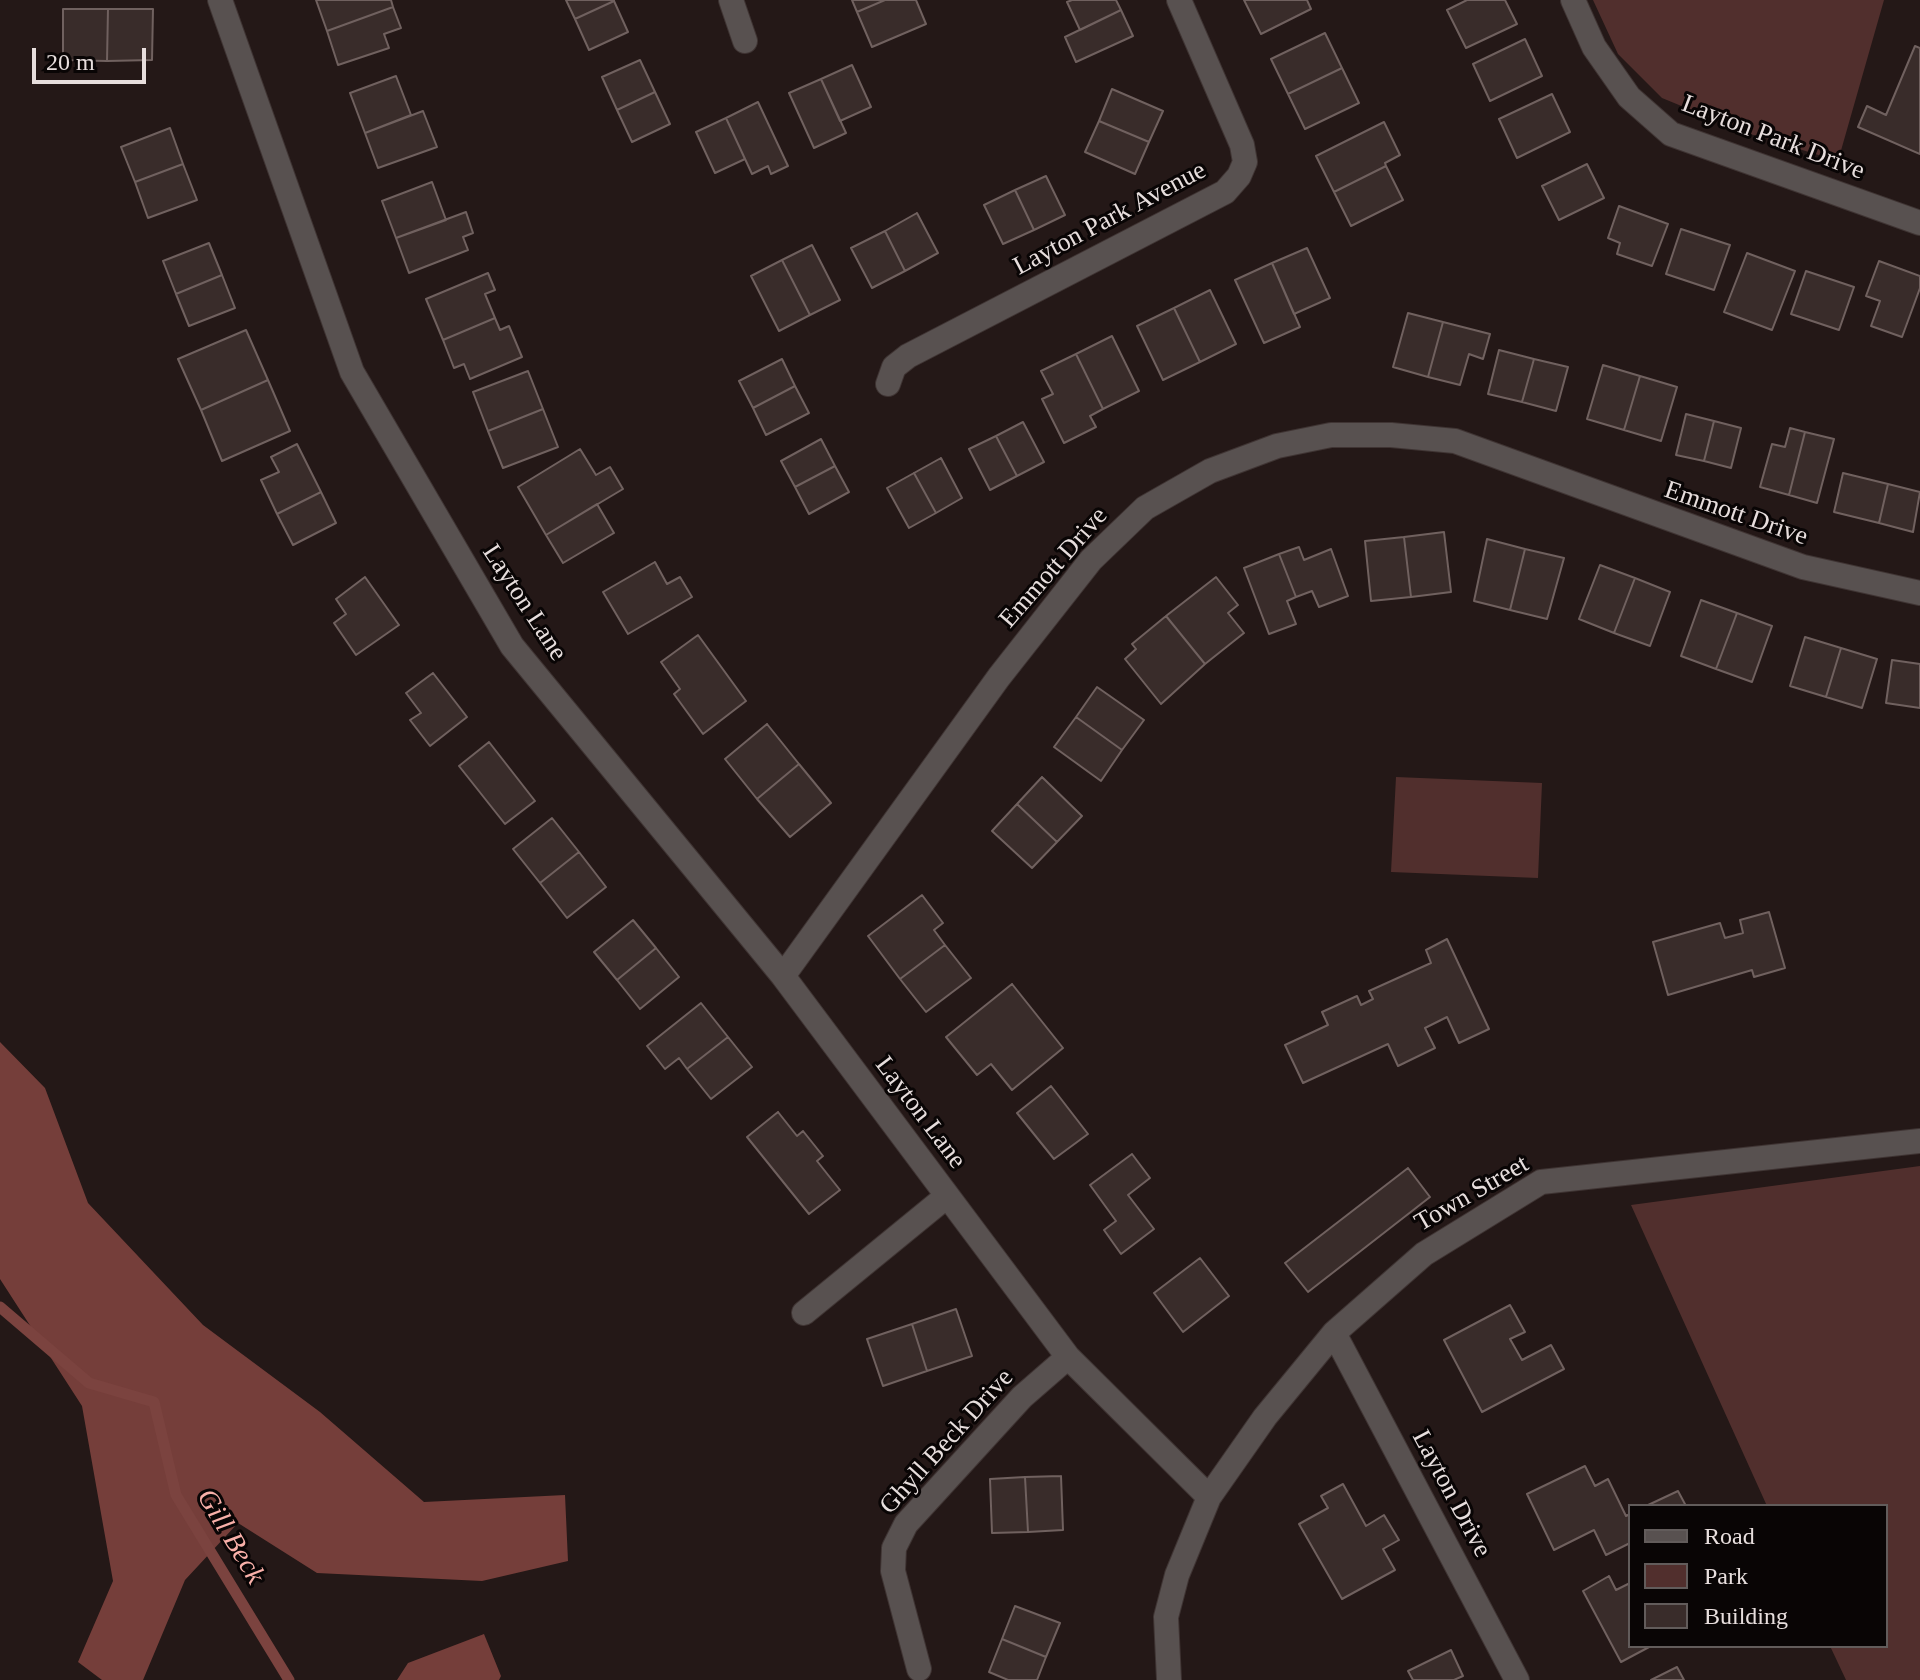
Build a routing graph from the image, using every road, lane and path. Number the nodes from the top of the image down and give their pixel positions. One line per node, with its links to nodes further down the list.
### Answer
1 (220, 0): 9 (street, Layton Lane)
2 (731, 0): 5 (street)
3 (1179, 0): 7 (street, Layton Park Avenue)
4 (1573, 0): 6 (street, Layton Park Drive)
5 (745, 41)
6 (1920, 223)
7 (888, 384)
8 (1920, 593): 9 (street, Emmott Drive)
9 (783, 976): 11 (street, Layton Lane)
10 (1920, 1141): 13 (street, Town Street)
11 (947, 1196): 12 (street, Layton Lane); 14 (street, Layton Lane)
12 (804, 1313)
13 (1334, 1333): 15 (street, Town Street); 18 (street, Layton Drive)
14 (1068, 1357): 15 (street, Layton Lane); 16 (street, Ghyll Beck Drive)
15 (1209, 1497): 17 (street, Town Street)
16 (919, 1669)
17 (1169, 1680)
18 (1517, 1680)

